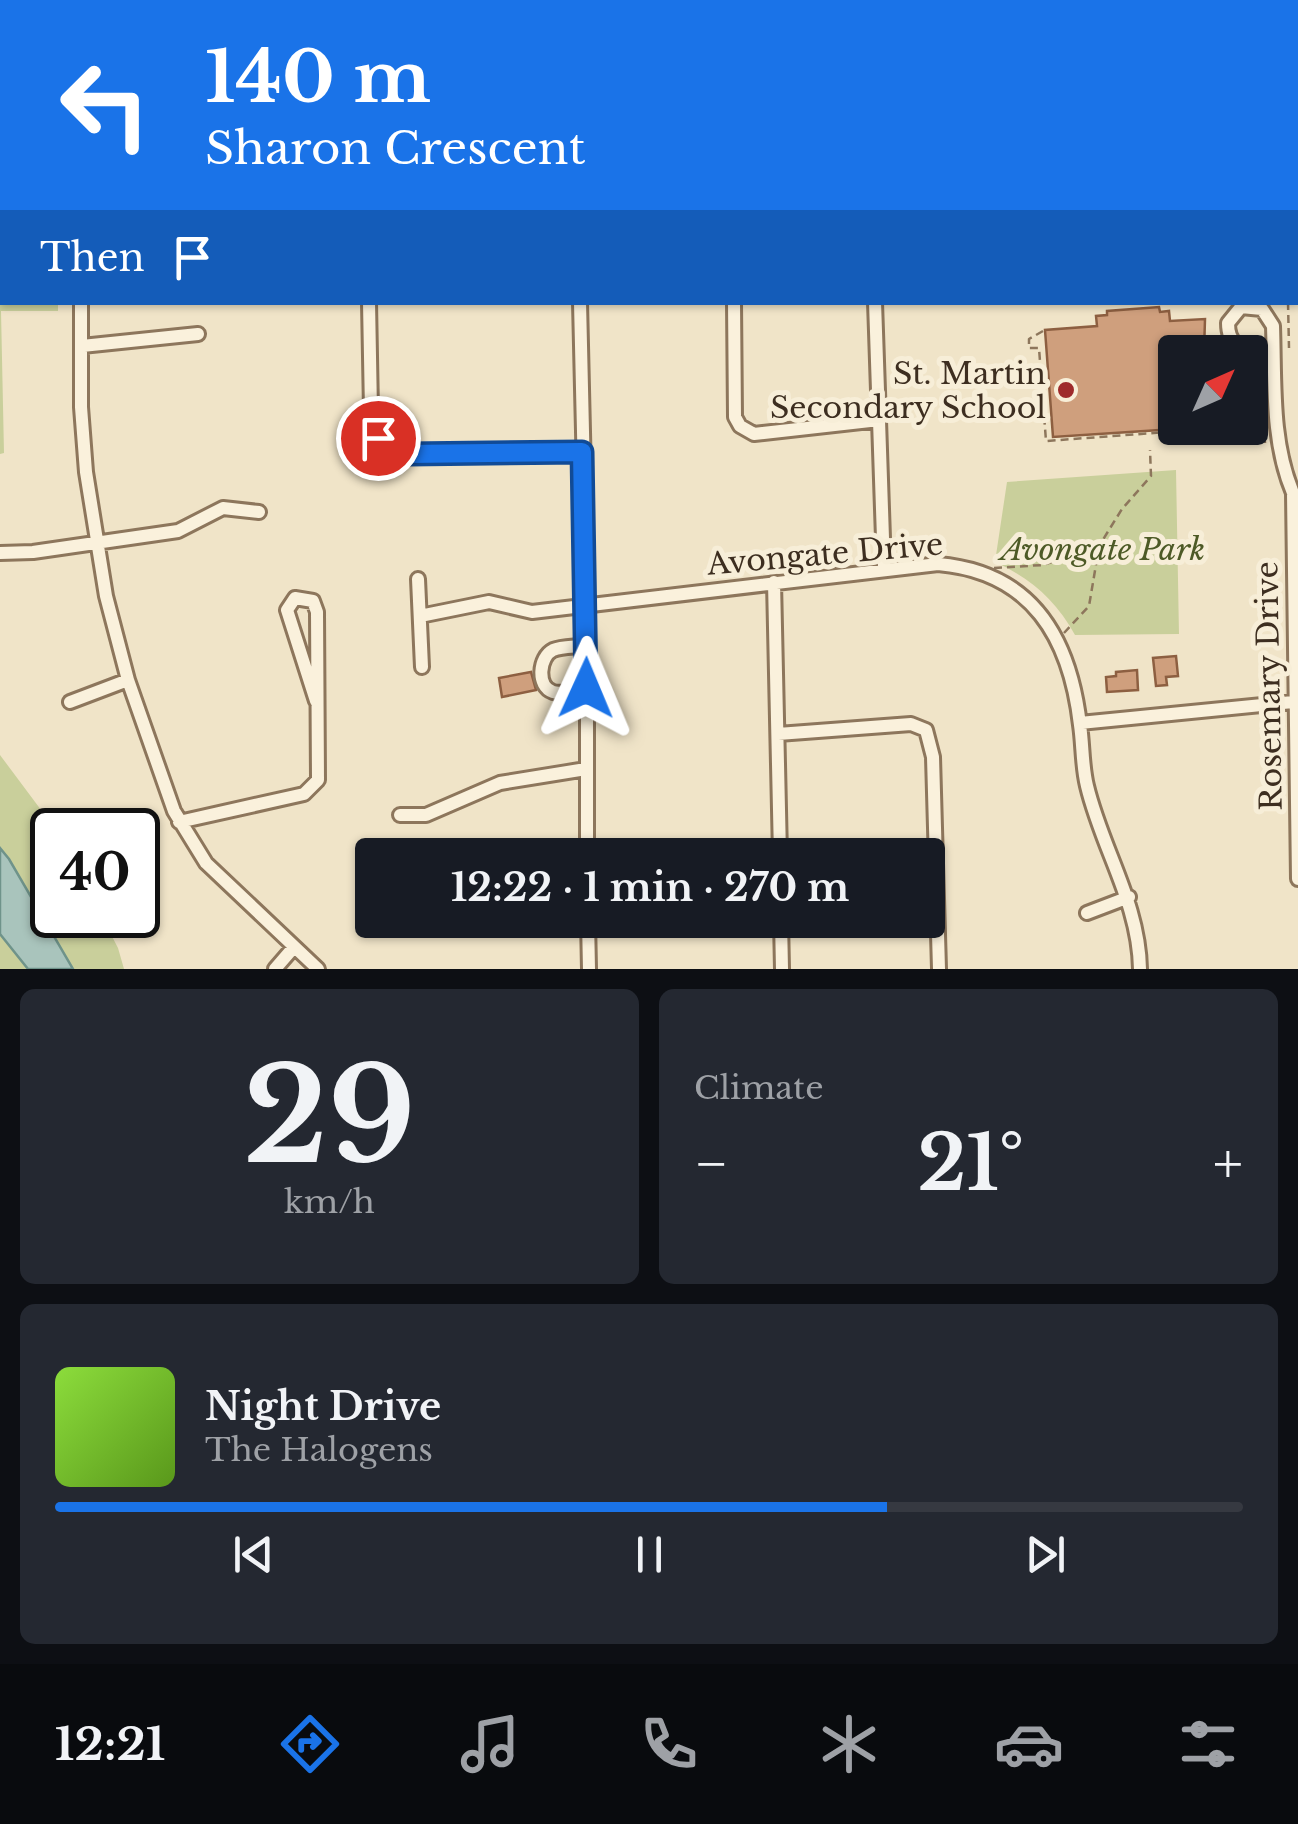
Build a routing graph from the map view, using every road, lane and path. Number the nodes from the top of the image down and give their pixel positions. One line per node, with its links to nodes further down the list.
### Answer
1 (81, 305): 9 (street)
2 (369, 305): 15 (street)
3 (580, 305): 15 (street)
4 (734, 305): 12 (street)
5 (875, 305): 12 (street)
6 (1288, 305): 10 (path)
7 (1043, 331): 13 (path)
8 (198, 334): 9 (street)
9 (82, 346): 18 (street)
10 (1288, 348)
11 (1274, 372): 11 (street, Rosemary Drive); 17 (street, Rosemary Drive)
12 (878, 420): 21 (street)
13 (1158, 433)
14 (1150, 450): 19 (path)
15 (582, 452): 25 (street)
16 (259, 512): 18 (street)
17 (1295, 537): 34 (street, Rosemary Drive)
18 (96, 543): 20 (street); 30 (street)
19 (1100, 546): 22 (path); 27 (path)
20 (0, 552)
21 (884, 568): 22 (street, Avongate Drive); 24 (street, Avongate Drive)
22 (986, 574): 27 (street, Avongate Drive)
23 (418, 579): 26 (street)
24 (774, 582): 25 (street, Avongate Drive); 36 (street)
25 (587, 604): 26 (street, Avongate Drive); 28 (street)
26 (420, 616): 29 (street)
27 (1057, 638): 35 (street, Avongate Drive)
28 (587, 645): 31 (street); 31 (street)
29 (422, 667)
30 (128, 680): 33 (street); 39 (street)
31 (586, 688): 37 (street)
32 (316, 701): 32 (street); 39 (street)
33 (70, 702)
34 (1293, 702): 35 (street); 42 (street, Rosemary Drive)
35 (1080, 723): 43 (street, Avongate Drive)
36 (778, 734): 41 (street); 52 (street)
37 (586, 769): 38 (street); 40 (street)
38 (400, 815)
39 (179, 822): 47 (street)
40 (587, 838)
41 (780, 838)
42 (1298, 879)
43 (1128, 897): 44 (street); 53 (street, Avongate Drive)
44 (1087, 913)
45 (588, 938): 50 (street)
46 (781, 938): 51 (street)
47 (294, 948): 48 (street); 49 (street)
48 (275, 969)
49 (318, 969)
50 (589, 969)
51 (782, 969)
52 (939, 969)
53 (1140, 969)

